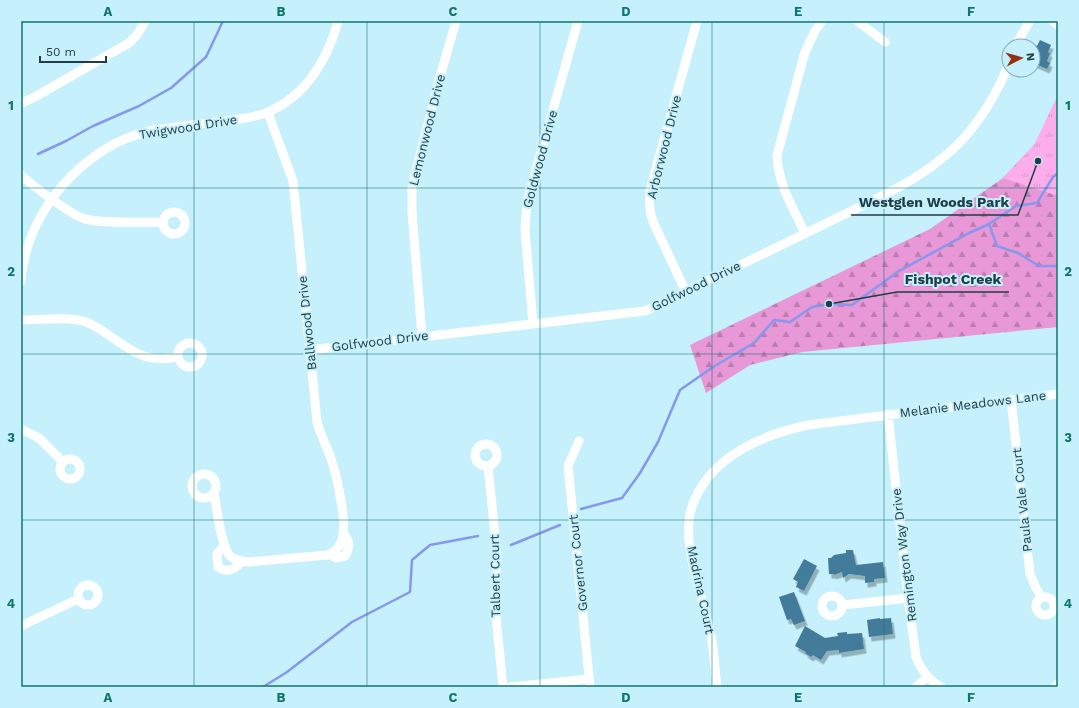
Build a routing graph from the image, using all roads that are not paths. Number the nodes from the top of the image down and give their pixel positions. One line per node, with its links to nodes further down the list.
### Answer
1 (145, 21): 14 (street)
2 (338, 21): 15 (street, Twigwood Drive)
3 (456, 21): 24 (street, Lemonwood Drive)
4 (578, 21): 23 (street, Goldwood Drive)
5 (697, 21): 21 (street, Arborwood Drive)
6 (822, 21): 19 (street)
7 (857, 21): 12 (street)
8 (1030, 21): 11 (street)
9 (1053, 21): 10 (street)
10 (1058, 25)
11 (1020, 38)
12 (885, 42)
13 (1002, 78): 19 (street, Golfwood Drive)
14 (21, 103)
15 (268, 113): 17 (street, Twigwood Drive); 25 (street, Ballwood Drive)
16 (21, 175): 17 (street)
17 (52, 199): 18 (street); 20 (street, Twigwood Drive)
18 (163, 222)
19 (805, 233): 21 (street, Golfwood Drive)
20 (21, 281)
21 (686, 292): 23 (street, Golfwood Drive)
22 (21, 320): 26 (street)
23 (534, 324): 24 (street, Golfwood Drive)
24 (422, 336): 25 (street, Golfwood Drive)
25 (309, 350): 36 (street, Ballwood Drive)
26 (178, 357)
27 (1058, 394): 28 (street, Melanie Meadows Lane)
28 (1011, 399): 29 (street, Melanie Meadows Lane); 38 (street, Paula Vale Court)
29 (888, 414): 37 (street, Remington Way Drive); 47 (street, Madrina Court)
30 (21, 429): 32 (street)
31 (579, 441): 43 (street, Governor Court)
32 (63, 462)
33 (488, 466): 45 (street, Talbert Court)
34 (214, 494): 35 (street)
35 (224, 546): 36 (street); 36 (street, Ballwood Drive)
36 (242, 561)
37 (908, 598): 40 (street); 42 (street, Remington Way Drive)
38 (1042, 598)
39 (78, 599): 41 (street)
40 (843, 605)
41 (21, 626)
42 (927, 677): 48 (street); 49 (street, Remington Way Drive)
43 (589, 683): 46 (street)
44 (1058, 684): 50 (street)
45 (503, 687)
46 (510, 687)
47 (717, 687)
48 (916, 687)
49 (941, 687)
50 (1055, 687)

